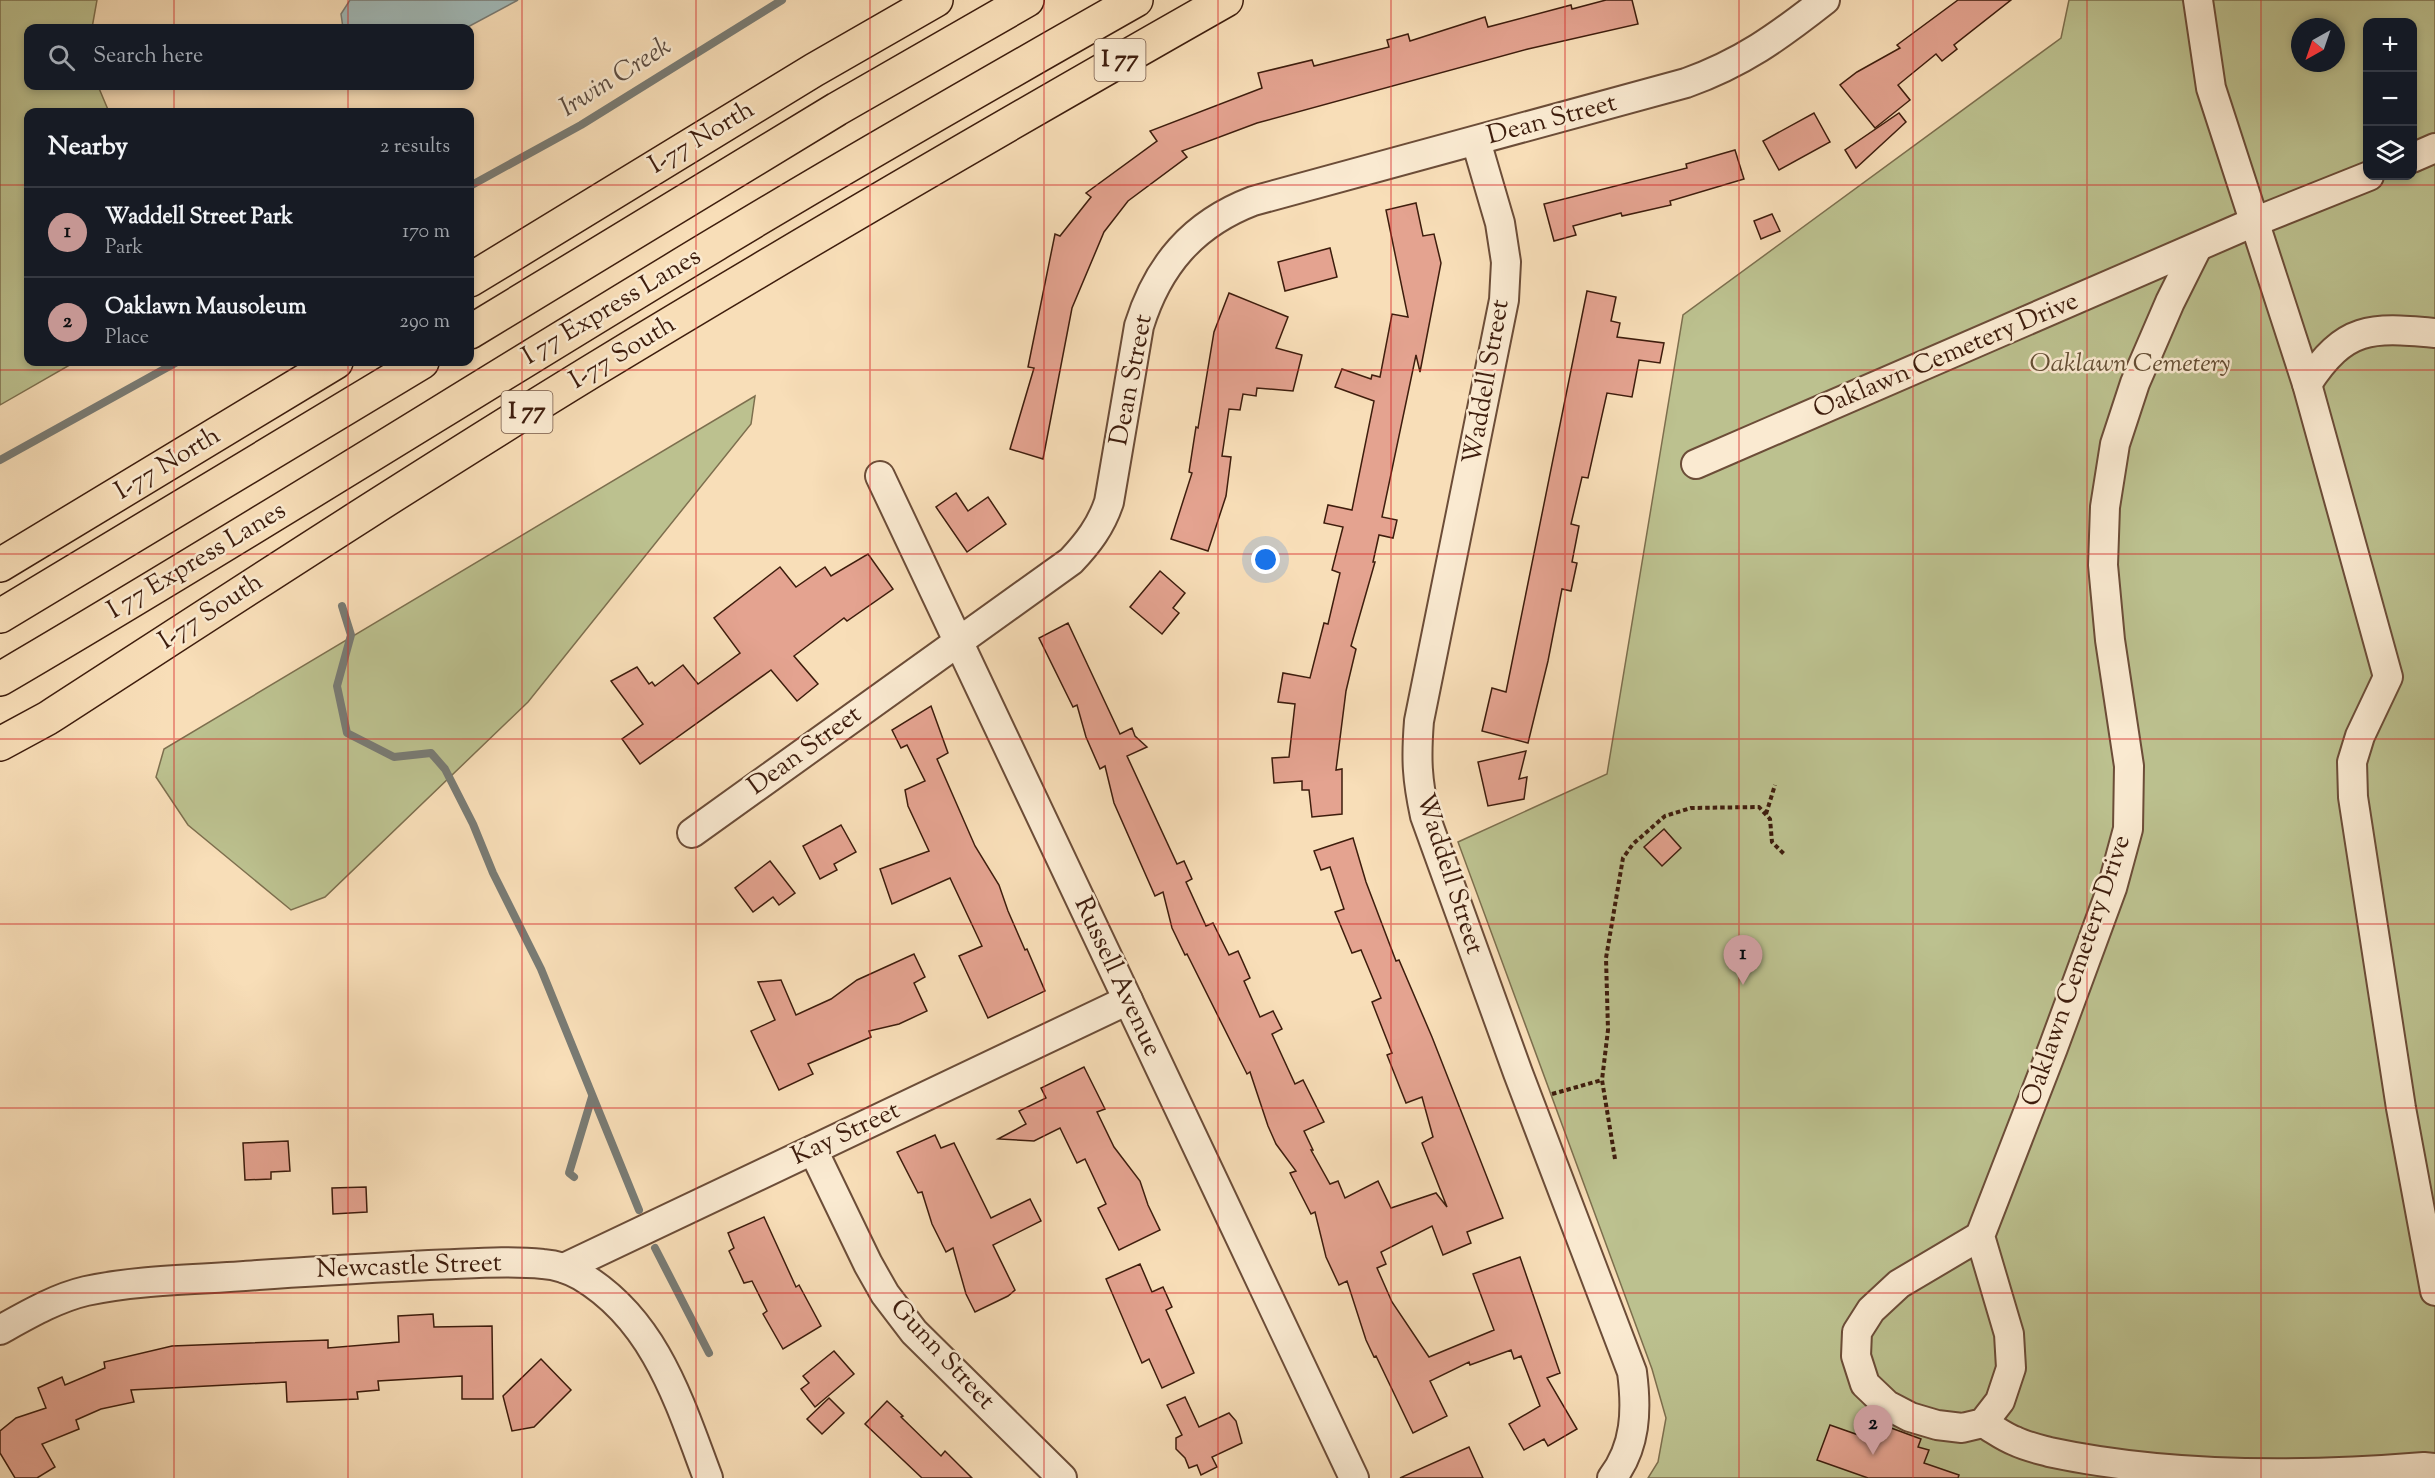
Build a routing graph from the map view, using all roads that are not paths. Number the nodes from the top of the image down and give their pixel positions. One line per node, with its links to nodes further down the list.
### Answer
1 (936, 0): 13 (highway, I-77 North)
2 (1027, 0): 14 (highway, I 77 Express Lanes)
3 (1136, 0): 24 (highway, I 77 Express Lanes / I 77)
4 (1226, 0): 25 (highway, I-77 South / I 77)
5 (1825, 0): 7 (street, Dean Street)
6 (2198, 0): 11 (street)
7 (1476, 141): 23 (street, Dean Street); 40 (street, Waddell Street)
8 (2435, 148): 9 (street)
9 (2417, 156)
10 (2363, 178): 11 (street, Oaklawn Cemetery Drive)
11 (2254, 222): 12 (street, Oaklawn Cemetery Drive); 18 (street)
12 (2197, 248): 19 (street, Oaklawn Cemetery Drive); 31 (street, Oaklawn Cemetery Drive)
13 (474, 278)
14 (474, 330)
15 (2435, 333): 18 (street)
16 (329, 366): 21 (highway, I-77 North)
17 (415, 366): 22 (highway, I 77 Express Lanes)
18 (2307, 384): 33 (street)
19 (1696, 464)
20 (880, 476): 23 (street, Russell Avenue)
21 (0, 565)
22 (0, 616)
23 (958, 641): 28 (street, Dean Street); 29 (street, Russell Avenue)
24 (0, 679)
25 (48, 718): 26 (highway, I-77 South / I 77); 27 (highway)
26 (0, 744)
27 (0, 751)
28 (692, 833)
29 (1128, 1000): 30 (street, Kay Street); 39 (street, Russell Avenue)
30 (813, 1150): 32 (street, Kay Street); 38 (street, Gunn Street)
31 (1980, 1236): 35 (street); 35 (street)
32 (564, 1268): 34 (street, Newcastle Street); 37 (street, Newcastle Street)
33 (2435, 1291)
34 (0, 1330)
35 (1983, 1423): 36 (street)
36 (2435, 1468)
37 (708, 1478)
38 (1062, 1478)
39 (1354, 1478)
40 (1612, 1478)

